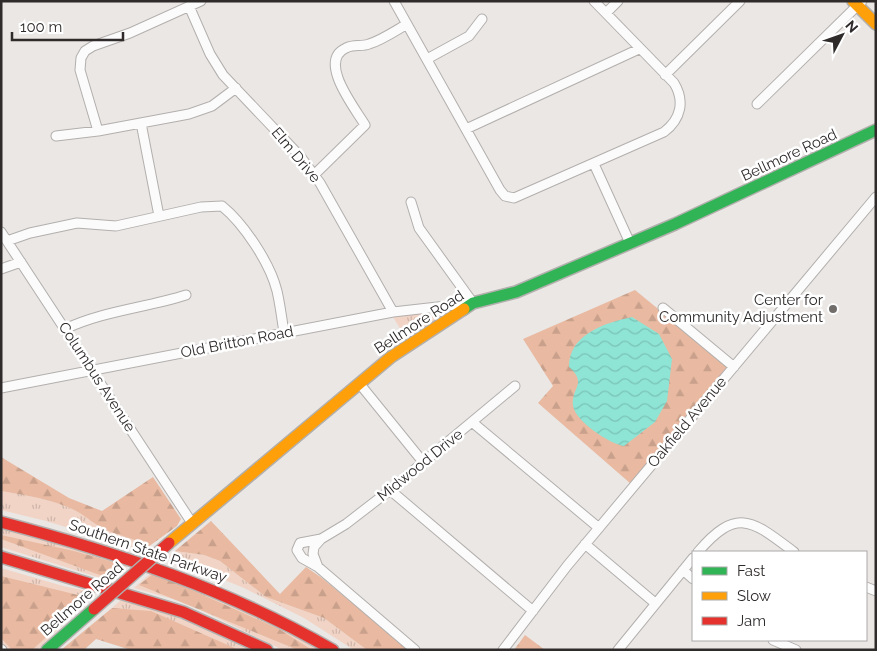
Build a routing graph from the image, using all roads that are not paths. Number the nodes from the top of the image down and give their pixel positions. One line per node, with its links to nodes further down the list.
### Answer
1 (201, 1): 7 (street)
2 (394, 1): 10 (street)
3 (594, 1): 8 (street)
4 (618, 1): 8 (street)
5 (740, 1): 14 (street)
6 (857, 3): 11 (main road); 16 (street)
7 (188, 6): 15 (street, Elm Drive); 20 (street)
8 (606, 13): 12 (street)
9 (482, 19): 13 (street)
10 (407, 24): 13 (street); 23 (street)
11 (876, 24)
12 (639, 49): 14 (street); 18 (street)
13 (427, 59): 18 (street)
14 (665, 75): 22 (street)
15 (236, 88): 17 (street); 23 (street, Elm Drive)
16 (757, 104)
17 (141, 123): 20 (street); 26 (street)
18 (466, 129): 22 (street)
19 (876, 130): 29 (main road, Bellmore Road)
20 (98, 131): 21 (street)
21 (56, 136)
22 (594, 164): 29 (street)
23 (314, 175): 35 (street, Elm Drive)
24 (876, 197): 38 (street, Oakfield Avenue)
25 (411, 202): 33 (street)
26 (159, 216): 28 (street); 37 (street)
27 (1, 232): 28 (street, Columbus Avenue)
28 (7, 241): 30 (street, Columbus Avenue)
29 (630, 243): 33 (main road, Bellmore Road)
30 (21, 262): 31 (street); 36 (street, Columbus Avenue)
31 (1, 269)
32 (186, 295): 36 (street)
33 (473, 303): 35 (street, Old Britton Road); 40 (main road, Bellmore Road)
34 (663, 308): 38 (street)
35 (393, 312): 37 (street, Old Britton Road)
36 (65, 329): 39 (street, Columbus Avenue)
37 (284, 333): 39 (street, Old Britton Road)
38 (734, 367): 48 (street, Oakfield Avenue)
39 (93, 371): 42 (street, Old Britton Road); 47 (street, Columbus Avenue)
40 (359, 383): 44 (street); 47 (main road, Bellmore Road)
41 (515, 386): 43 (street, Midwood Drive)
42 (1, 388)
43 (472, 422): 44 (street, Midwood Drive); 48 (street)
44 (423, 462): 45 (street, Midwood Drive)
45 (390, 490): 49 (street, Midwood Drive); 59 (street)
46 (1, 522): 64 (main road, Southern State Parkway)
47 (192, 523): 62 (main road, Bellmore Road, bridge)
48 (599, 528): 50 (street, Oakfield Avenue)
49 (320, 539): 55 (street); 55 (street, Midwood Drive)
50 (585, 544): 58 (street); 59 (street, Oakfield Avenue)
51 (699, 551): 52 (street)
52 (793, 551)
53 (1, 558): 63 (main road)
54 (692, 559): 56 (street)
55 (318, 567): 65 (street)
56 (683, 570): 57 (street); 58 (street)
57 (692, 577)
58 (655, 603): 66 (street)
59 (532, 610): 61 (street, Oakfield Avenue)
60 (775, 641): 67 (street)
61 (502, 648)
62 (48, 650)
63 (267, 650)
64 (333, 650)
65 (415, 650)
66 (618, 650)
67 (796, 650)

